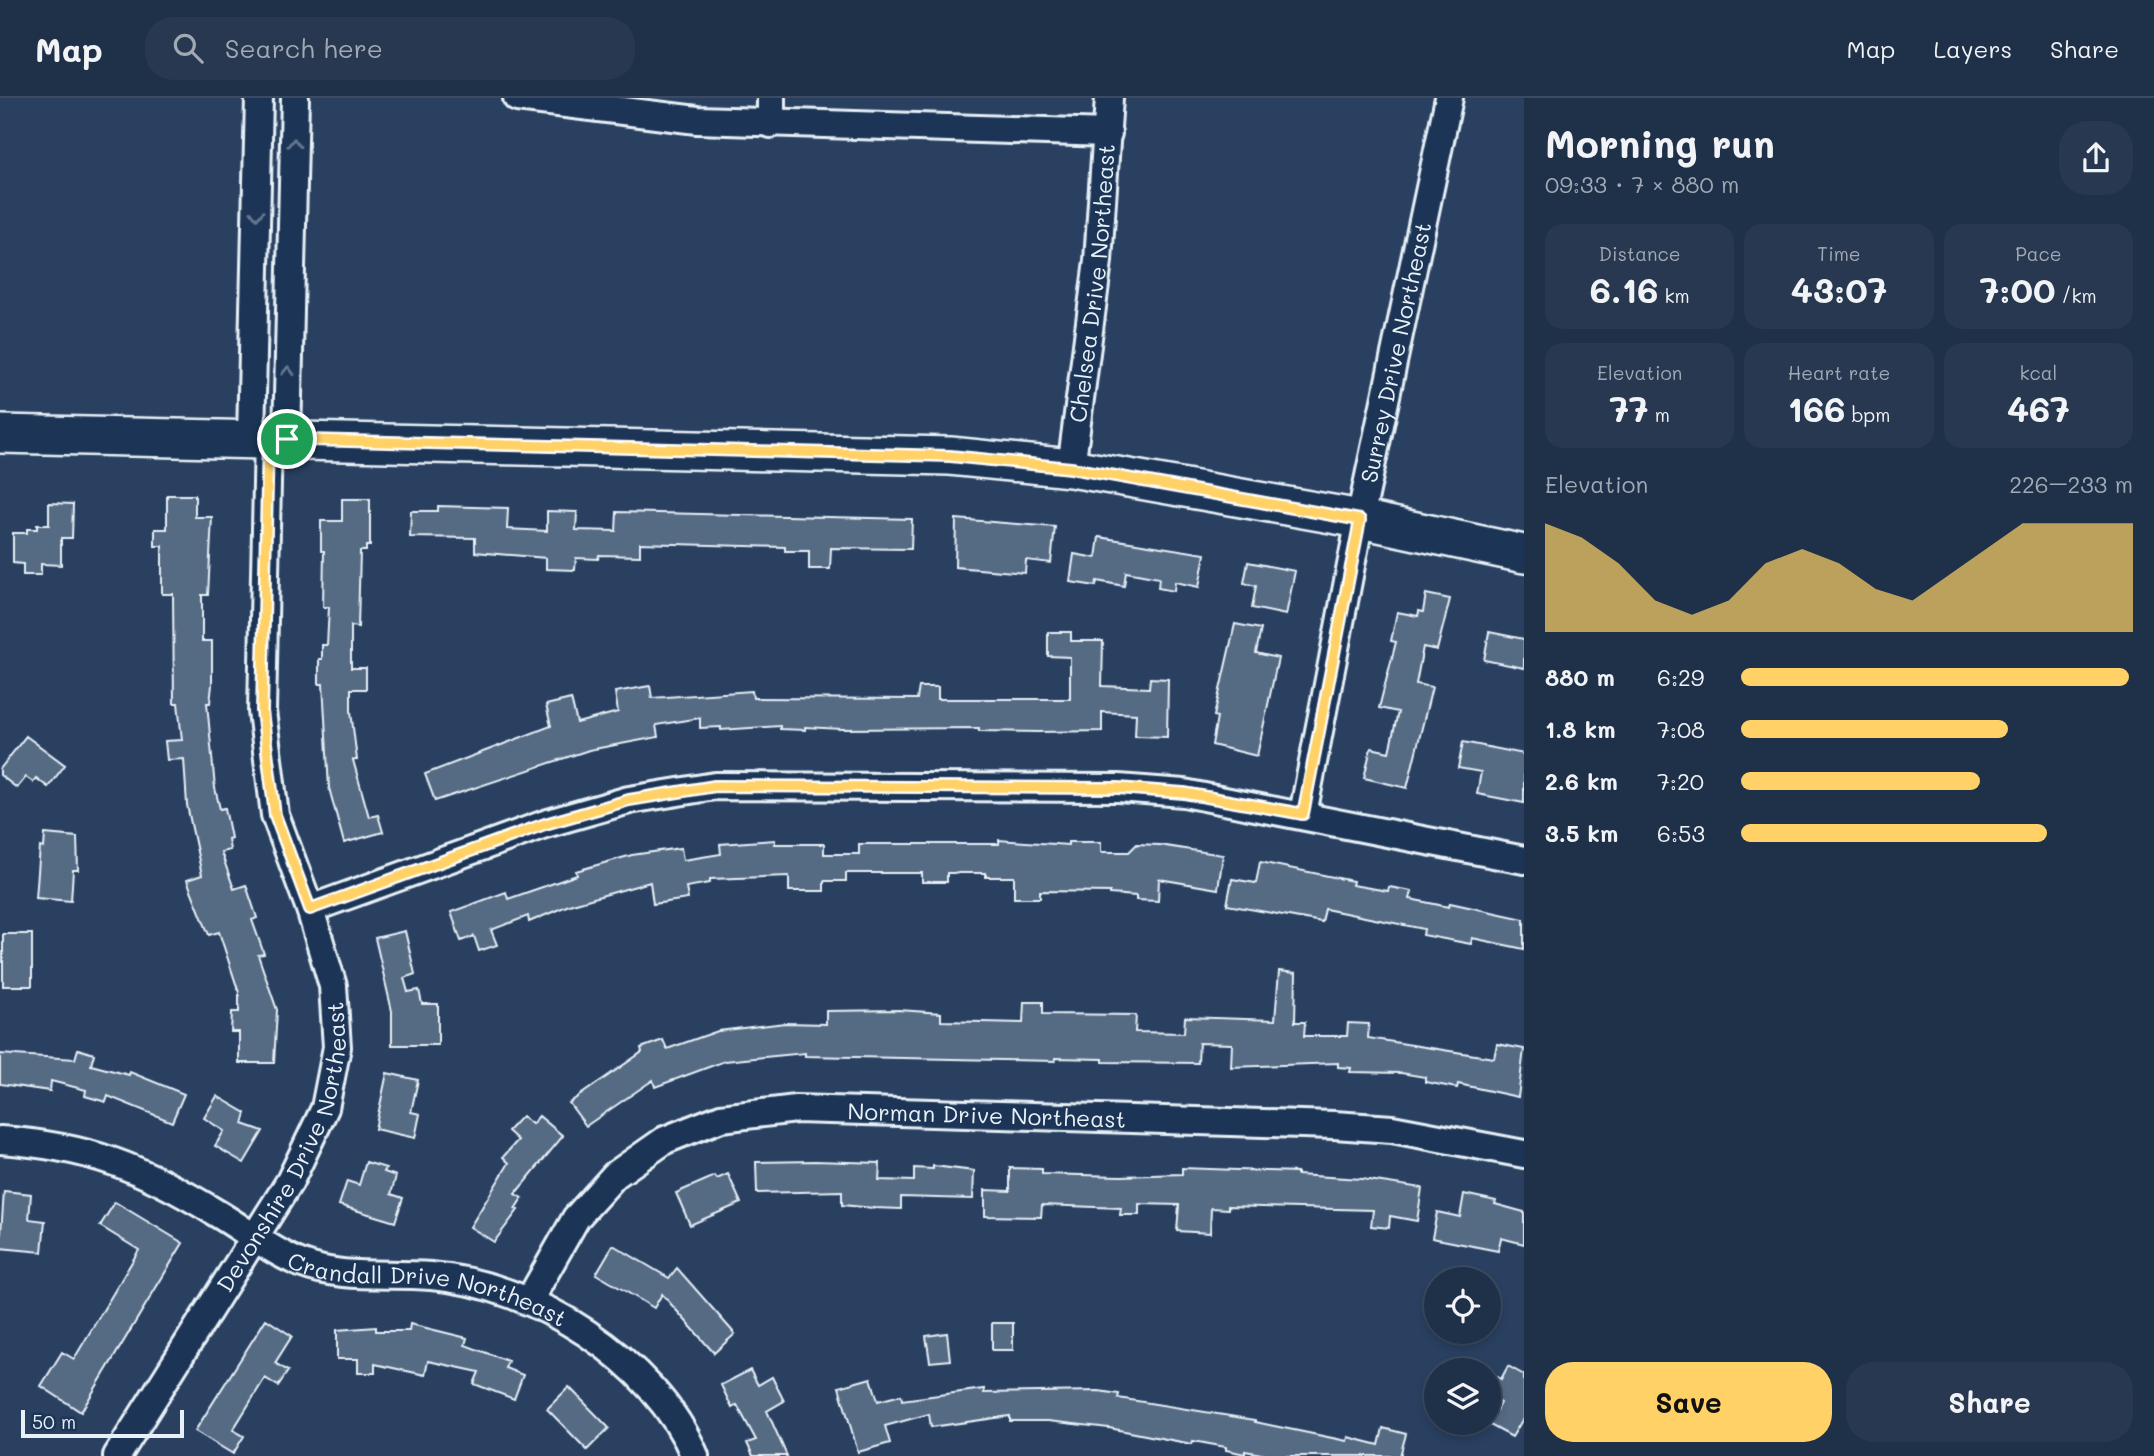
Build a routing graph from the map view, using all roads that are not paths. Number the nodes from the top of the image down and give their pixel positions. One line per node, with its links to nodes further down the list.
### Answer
1 (260, 98): 9 (street, Devonshire Drive Northeast, one-way to 9)
2 (295, 98): 9 (street, Devonshire Drive Northeast, one-way to 2)
3 (516, 98): 6 (street)
4 (1109, 98): 7 (street, Chelsea Drive Northeast)
5 (1449, 98): 11 (street, Surrey Drive Northeast)
6 (771, 111): 7 (street)
7 (1108, 133): 10 (street, Chelsea Drive Northeast)
8 (0, 434): 9 (main road)
9 (269, 439): 10 (main road); 15 (street, Devonshire Drive Northeast)
10 (1071, 468): 11 (main road)
11 (1360, 520): 12 (main road); 13 (street, Surrey Drive Northeast)
12 (1524, 554)
13 (1303, 814): 14 (street); 15 (street)
14 (1524, 860)
15 (310, 909): 18 (street, Devonshire Drive Northeast)
16 (0, 1140): 18 (street, Crandall Drive Northeast)
17 (1524, 1154): 19 (street, Norman Drive Northeast)
18 (255, 1238): 19 (street, Crandall Drive Northeast); 20 (street, Devonshire Drive Northeast)
19 (529, 1301): 21 (street, Crandall Drive Northeast)
20 (117, 1456)
21 (695, 1456)

